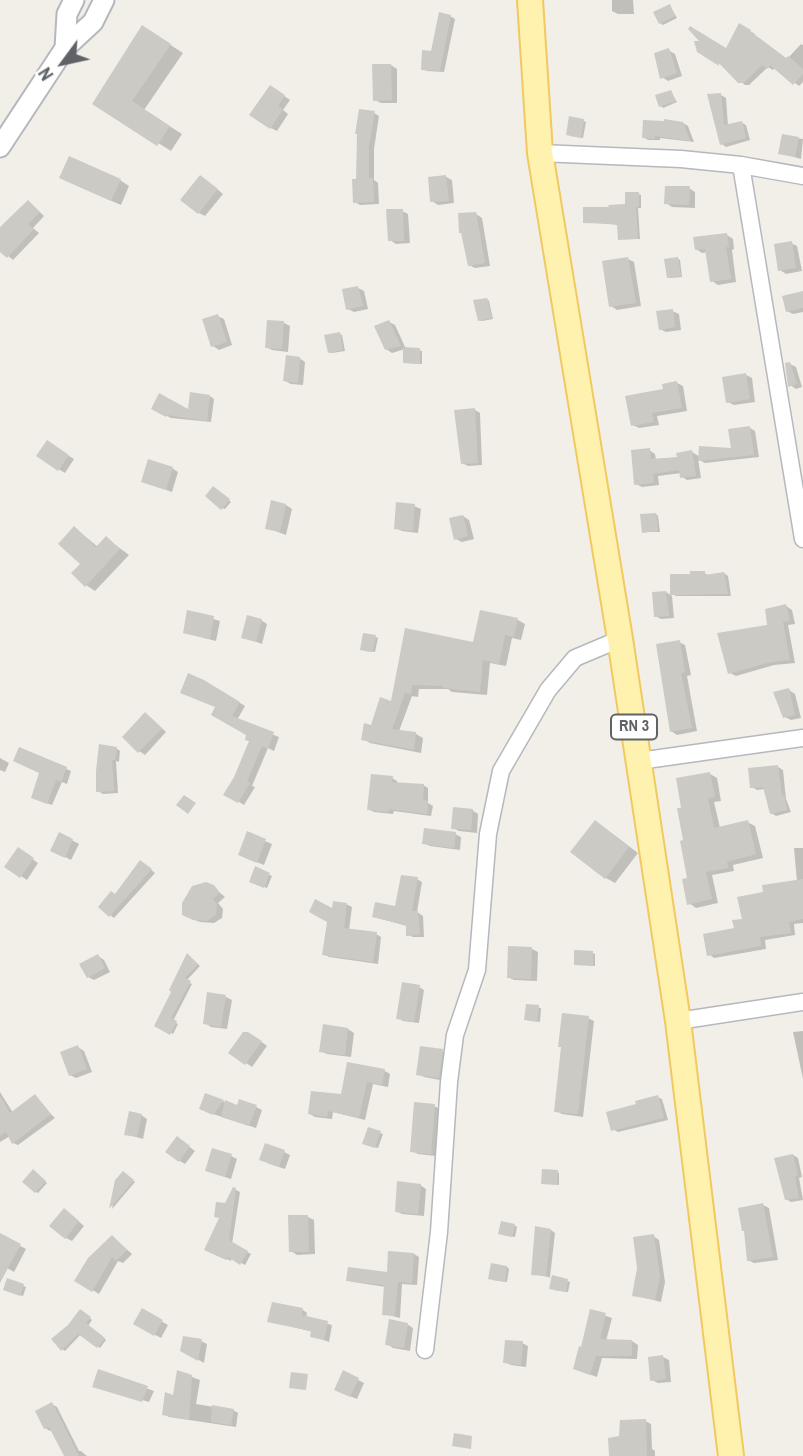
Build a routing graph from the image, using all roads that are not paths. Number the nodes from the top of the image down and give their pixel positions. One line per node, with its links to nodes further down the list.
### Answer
1 (74, 0): 4 (street)
2 (104, 0): 4 (street)
3 (530, 0): 6 (main road, RN 3)
4 (65, 48): 5 (street)
5 (0, 147)
6 (540, 153): 7 (street); 10 (main road, RN 3)
7 (741, 165): 8 (street); 9 (street)
8 (803, 176)
9 (803, 539)
10 (620, 639): 12 (main road, RN 3); 15 (street)
11 (803, 737): 12 (street)
12 (639, 761): 14 (main road, RN 3)
13 (803, 1002): 14 (street)
14 (678, 1021): 16 (main road, RN 3)
15 (425, 1350)
16 (731, 1456)

